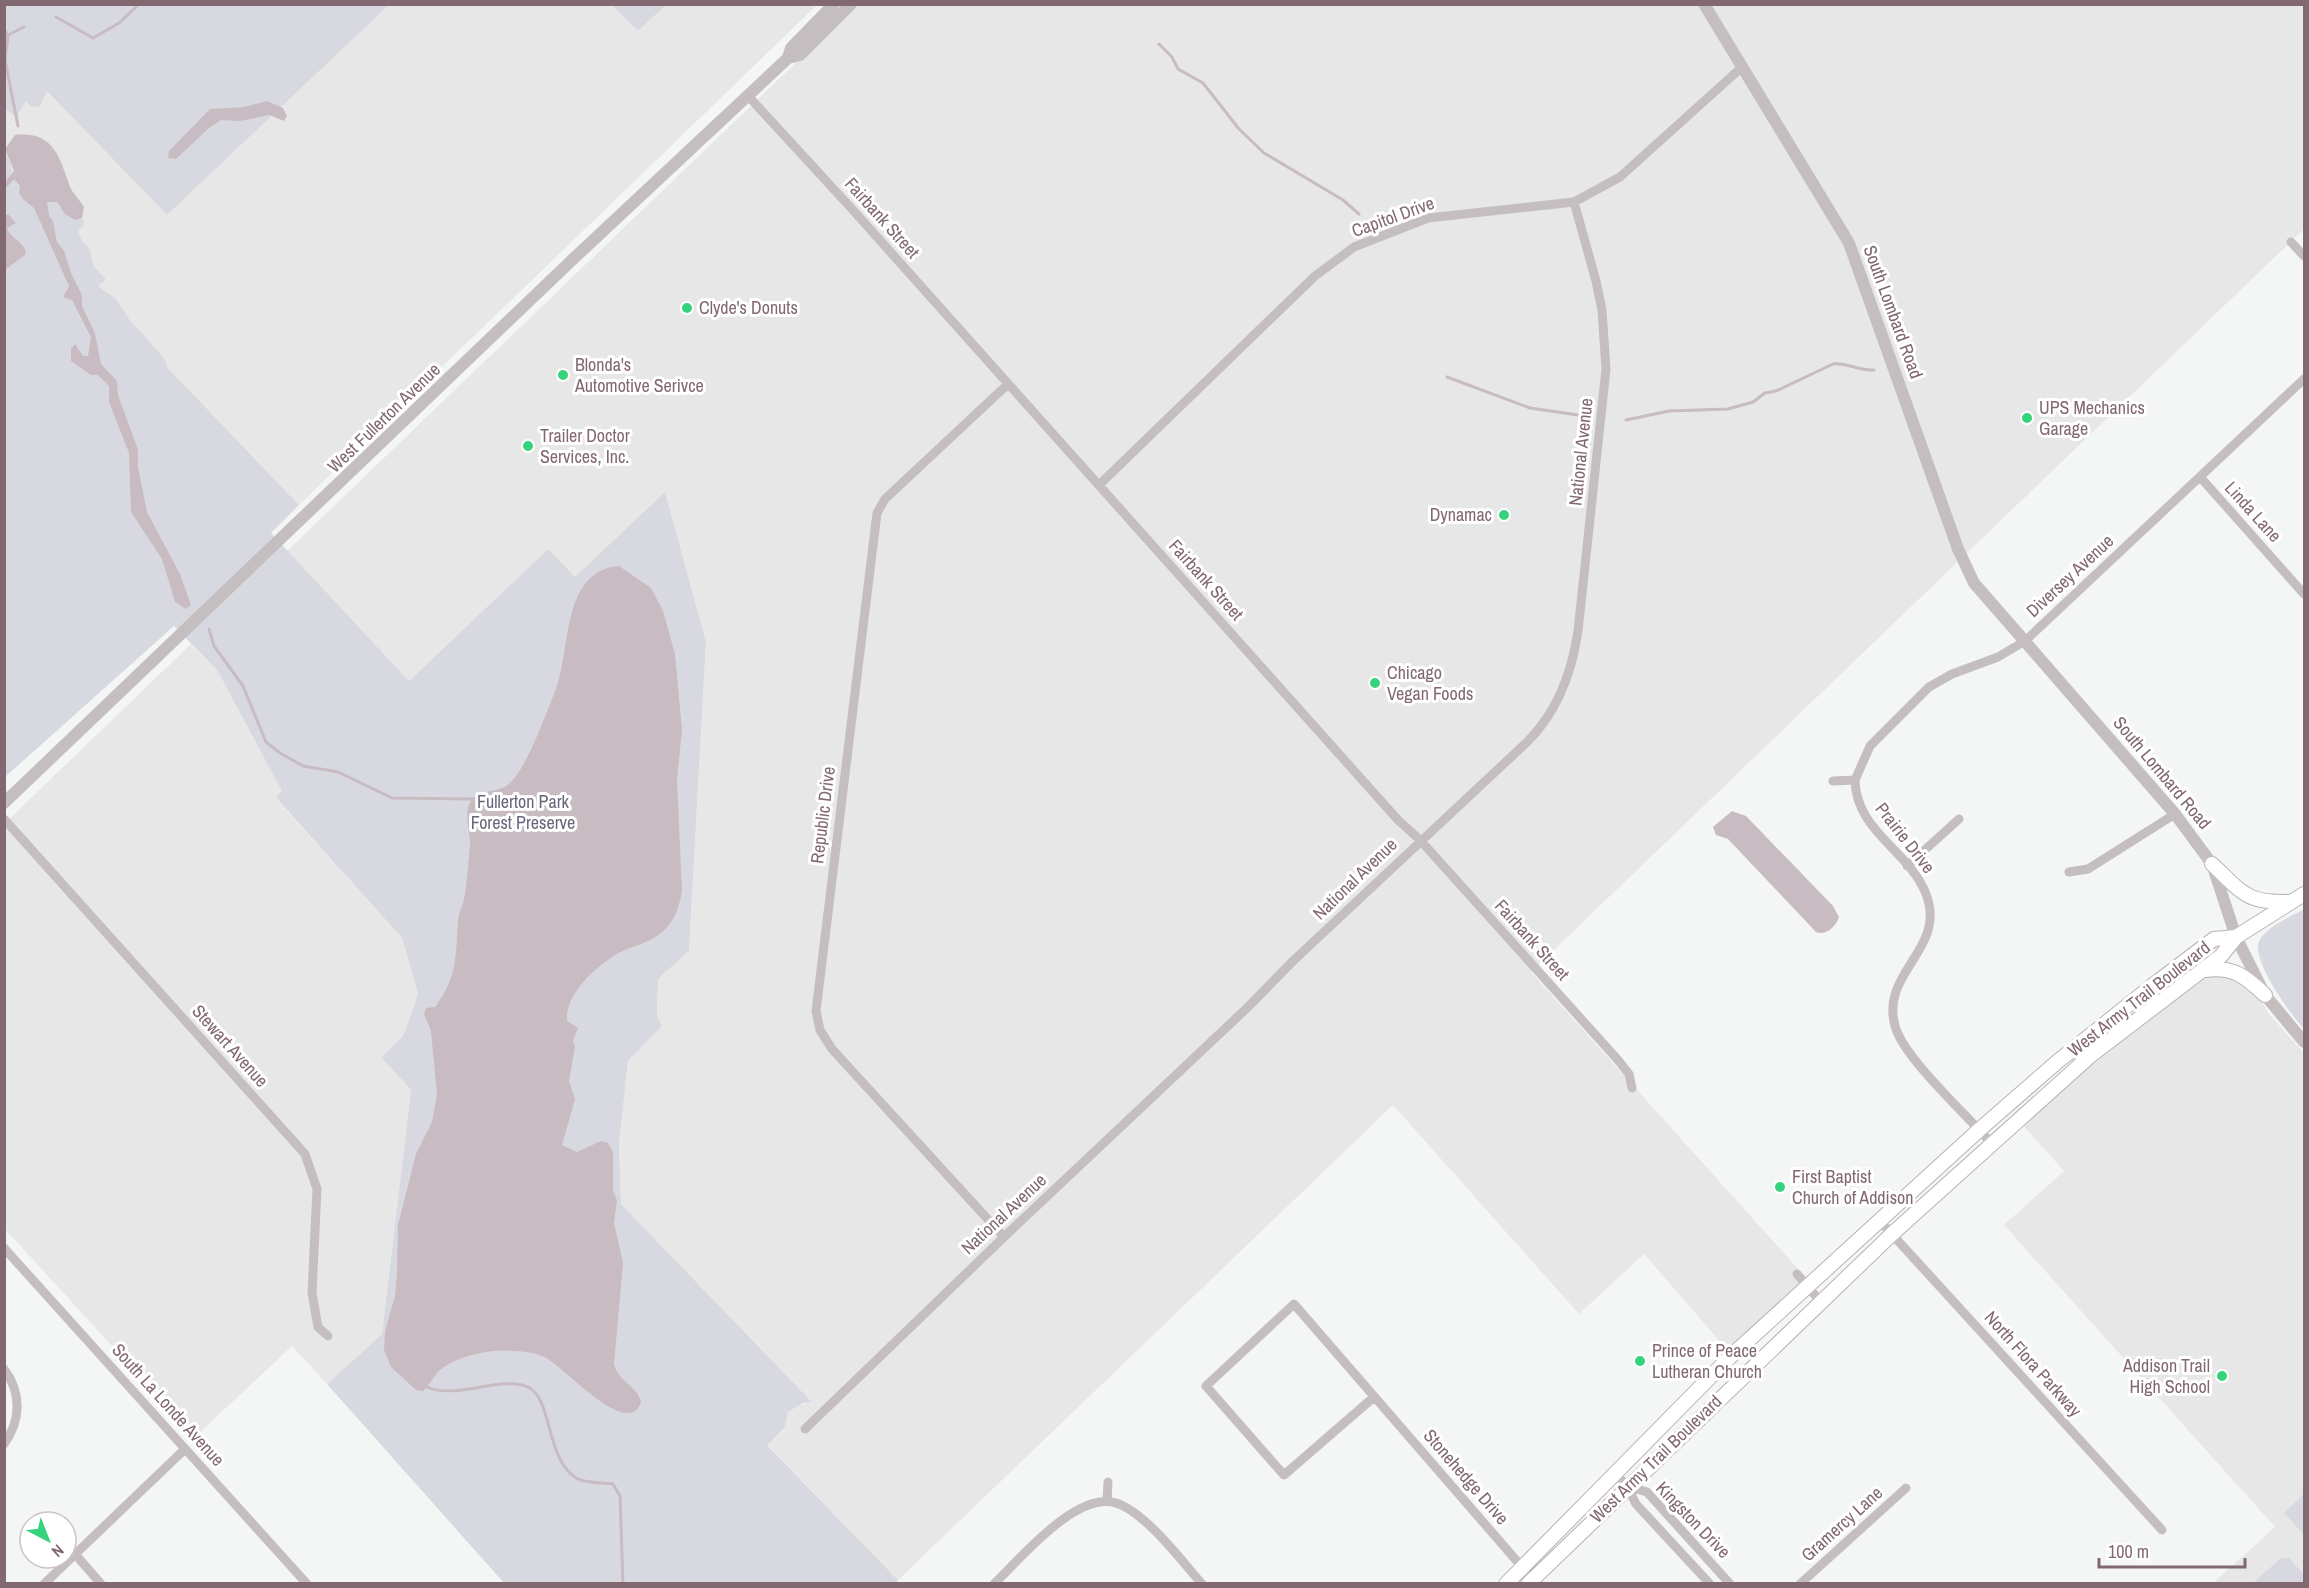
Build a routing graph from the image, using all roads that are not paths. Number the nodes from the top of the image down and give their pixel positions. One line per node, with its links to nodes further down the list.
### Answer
1 (834, 4): 4 (street, West Fullerton Avenue)
2 (851, 4): 4 (street, West Fullerton Avenue)
3 (1704, 4): 5 (street, South Lombard Road)
4 (788, 58): 6 (street, West Fullerton Avenue)
5 (1742, 67): 7 (street, Capitol Drive); 15 (street, South Lombard Road)
6 (749, 97): 11 (street, Fairbank Street); 18 (street, West Fullerton Avenue)
7 (1574, 202): 13 (street, Capitol Drive); 22 (street, National Avenue)
8 (2291, 242): 9 (street)
9 (2304, 256)
10 (2304, 379): 12 (street, Diversey Avenue)
11 (1008, 384): 13 (street, Fairbank Street); 38 (street, Republic Drive)
12 (2201, 478): 14 (street, Linda Lane); 15 (street, Diversey Avenue)
13 (1099, 485): 22 (street, Fairbank Street)
14 (2304, 594)
15 (2028, 645): 16 (street, Diversey Avenue); 19 (street, South Lombard Road)
16 (1855, 780): 17 (street); 24 (street, Prairie Drive)
17 (1833, 781)
18 (4, 803)
19 (2175, 814): 23 (street, South Lombard Road); 25 (street)
20 (4, 819): 43 (street, Stewart Avenue)
21 (1959, 819): 24 (street)
22 (1420, 840): 33 (street, Fairbank Street); 38 (street, National Avenue)
23 (2212, 864): 26 (main road); 27 (street, South Lombard Road)
24 (1906, 866): 34 (street, Prairie Drive)
25 (2069, 872)
26 (2299, 898): 27 (main road)
27 (2236, 937): 28 (main road, West Army Trail Boulevard); 29 (street, South Lombard Road); 31 (main road, West Army Trail Boulevard)
28 (2203, 970): 29 (main road); 32 (main road, West Army Trail Boulevard)
29 (2265, 995): 30 (street, South Lombard Road)
30 (2304, 1042)
31 (2081, 1043): 32 (main road); 34 (main road, West Army Trail Boulevard)
32 (2090, 1056): 35 (main road, West Army Trail Boulevard)
33 (1632, 1088)
34 (1979, 1130): 35 (street, Prairie Drive); 36 (main road, West Army Trail Boulevard)
35 (1992, 1144): 37 (main road, West Army Trail Boulevard)
36 (1879, 1220): 37 (street, North Flora Parkway); 41 (main road, West Army Trail Boulevard)
37 (1892, 1234): 42 (main road, West Army Trail Boulevard); 58 (street, North Flora Parkway)
38 (1004, 1237): 50 (street, National Avenue)
39 (4, 1248): 52 (street, South La Londe Avenue)
40 (1797, 1274): 41 (street)
41 (1807, 1286): 42 (street); 44 (main road, West Army Trail Boulevard)
42 (1820, 1301): 45 (main road, West Army Trail Boulevard)
43 (328, 1336)
44 (1745, 1343): 45 (main road); 47 (main road, West Army Trail Boulevard)
45 (1760, 1358): 48 (main road, West Army Trail Boulevard)
46 (4, 1370): 51 (street)
47 (1715, 1372): 48 (main road); 53 (main road, West Army Trail Boulevard)
48 (1730, 1387): 55 (main road, West Army Trail Boulevard)
49 (1374, 1396): 49 (street, Stonehedge Drive); 61 (street, Stonehedge Drive)
50 (805, 1429)
51 (4, 1444)
52 (185, 1449): 59 (street); 66 (street, South La Londe Avenue)
53 (1615, 1473): 55 (street, Kingston Drive); 61 (main road, West Army Trail Boulevard)
54 (1108, 1482): 57 (street)
55 (1627, 1486): 63 (main road, West Army Trail Boulevard); 70 (street, Kingston Drive); 71 (street, Kingston Drive)
56 (1906, 1488): 72 (street, Gramercy Lane)
57 (1107, 1502): 67 (street); 68 (street)
58 (2162, 1530)
59 (78, 1551)
60 (78, 1557): 65 (street)
61 (1522, 1567): 63 (street, Stonehedge Drive); 69 (main road, West Army Trail Boulevard)
62 (59, 1570): 64 (street)
63 (1530, 1582)
64 (45, 1584)
65 (101, 1584)
66 (307, 1584)
67 (994, 1584)
68 (1202, 1584)
69 (1506, 1584)
70 (1710, 1584)
71 (1730, 1584)
72 (1800, 1584)

